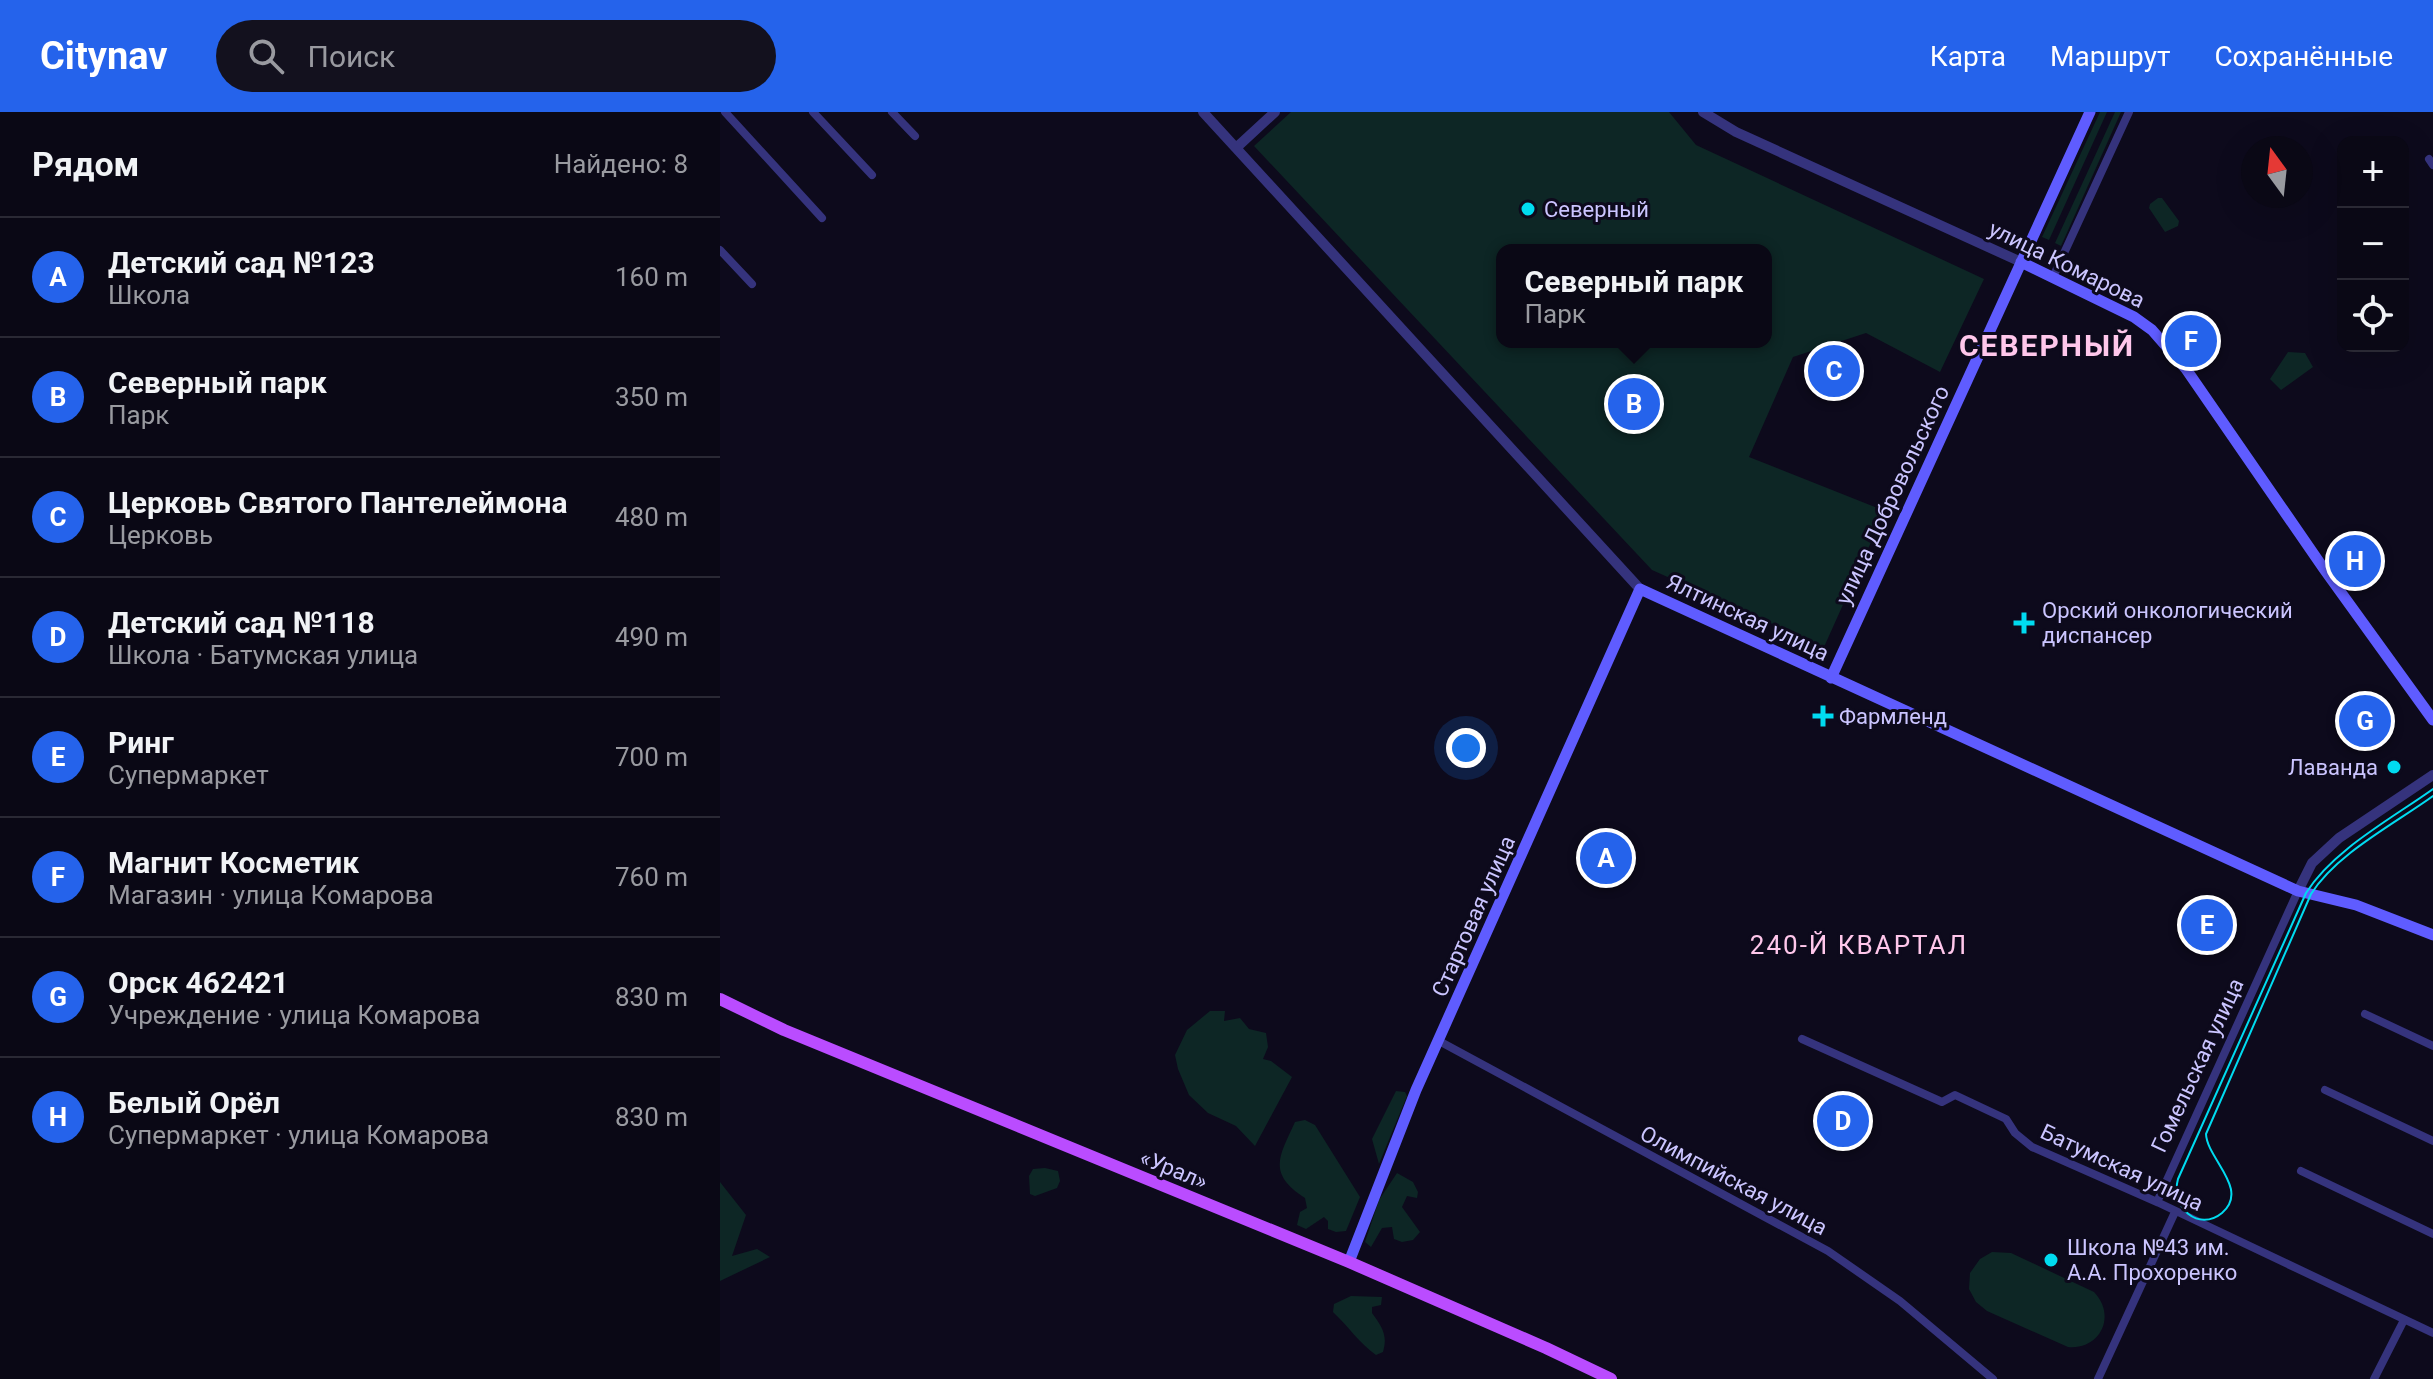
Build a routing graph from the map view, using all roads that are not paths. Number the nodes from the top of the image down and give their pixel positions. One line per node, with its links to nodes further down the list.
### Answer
1 (725, 112): 12 (street)
2 (813, 112): 11 (street)
3 (892, 112): 9 (street)
4 (1203, 112): 10 (street, Ялтинская улица)
5 (1275, 112): 10 (street)
6 (1703, 112): 14 (street, улица Комарова)
7 (2090, 112): 14 (main road, улица Добровольского)
8 (2129, 112): 15 (street)
9 (915, 136)
10 (1236, 148): 17 (street, Ялтинская улица)
11 (872, 175)
12 (822, 218)
13 (720, 250): 16 (street)
14 (2021, 262): 15 (main road, улица Комарова); 18 (main road, улица Добровольского)
15 (2053, 277): 19 (main road, улица Комарова)
16 (752, 284)
17 (1640, 589): 18 (main road, Ялтинская улица); 26 (main road, Стартовая улица)
18 (1831, 678): 21 (main road, Ялтинская улица)
19 (2433, 720)
20 (2433, 775): 21 (street, Гомельская улица)
21 (2298, 891): 22 (main road, Ялтинская улица); 31 (street, Гомельская улица)
22 (2433, 935)
23 (720, 999): 34 (main road, «Урал»)
24 (2365, 1014): 27 (street)
25 (1802, 1039): 31 (street, Батумская улица)
26 (1439, 1041): 34 (main road, Стартовая улица); 38 (street, Олимпийская улица)
27 (2433, 1046)
28 (2325, 1090): 29 (street)
29 (2433, 1141)
30 (2301, 1171): 33 (street)
31 (2157, 1202): 32 (street, Батумская улица)
32 (2175, 1212): 35 (street, Батумская улица); 39 (street)
33 (2433, 1234)
34 (1349, 1262): 37 (main road, «Урал»)
35 (2404, 1320): 36 (street, Батумская улица); 40 (street)
36 (2433, 1333)
37 (1611, 1379)
38 (1993, 1379)
39 (2098, 1379)
40 (2374, 1379)

